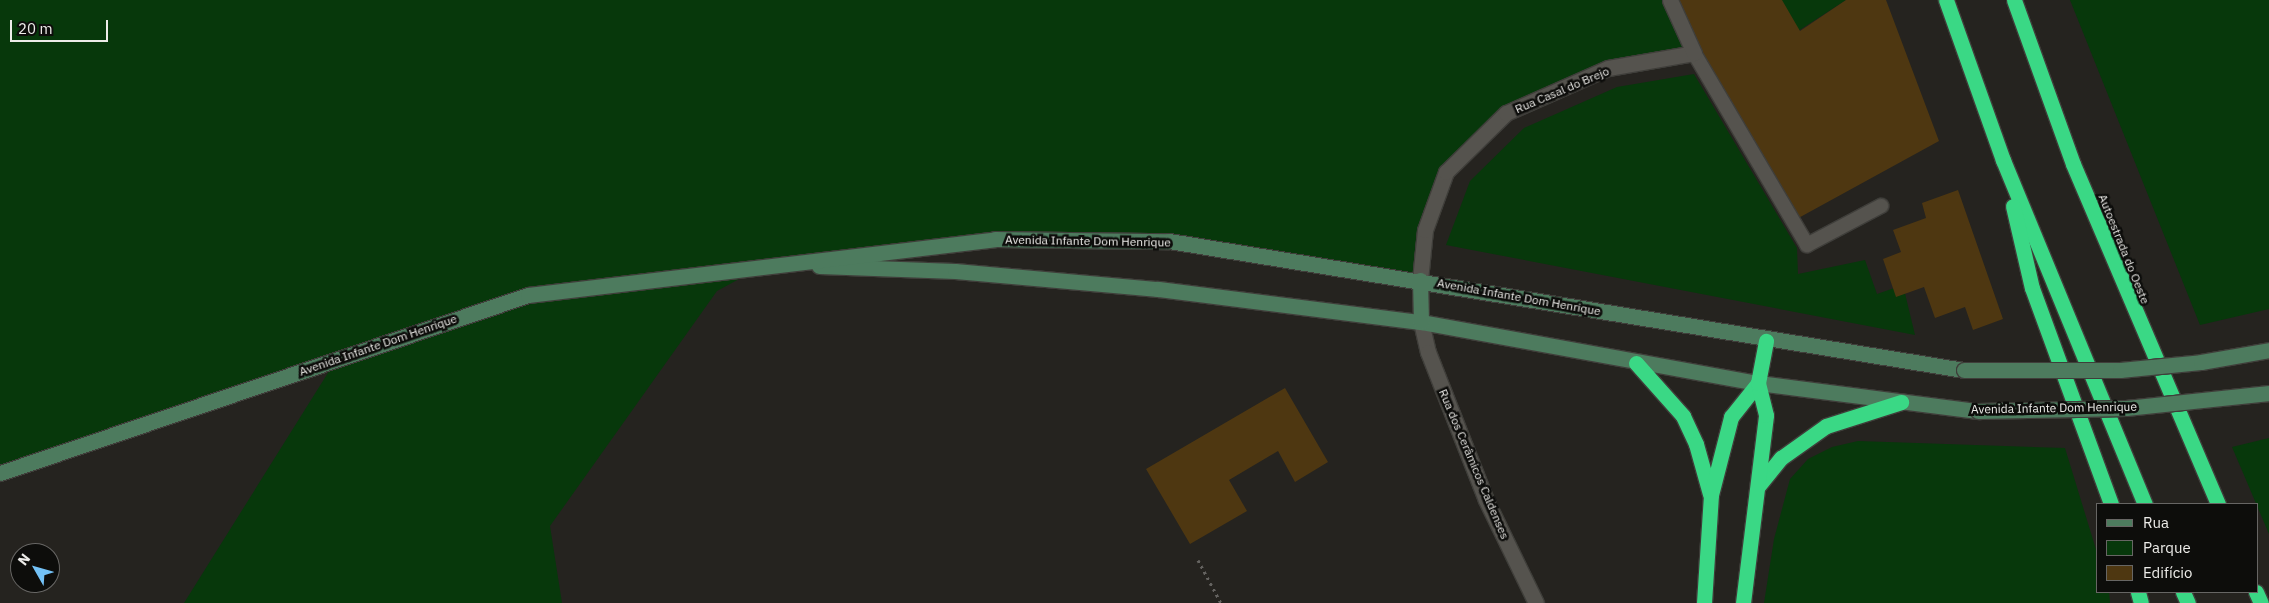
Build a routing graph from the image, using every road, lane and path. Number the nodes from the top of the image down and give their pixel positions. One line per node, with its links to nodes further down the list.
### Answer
1 (1670, 0): 4 (street)
2 (1946, 0): 5 (highway)
3 (2014, 0): 21 (highway, Autoestrada do Oeste)
4 (1694, 53): 6 (lane); 8 (street, Rua Casal do Brejo)
5 (2003, 160): 19 (highway); 20 (highway)
6 (1881, 206)
7 (767, 264): 8 (main road, Avenida Infante Dom Henrique); 9 (main road, Avenida Infante Dom Henrique); 16 (main road, Avenida Infante Dom Henrique)
8 (1420, 280): 9 (main road); 10 (main road, Avenida Infante Dom Henrique)
9 (1421, 322): 12 (main road, Avenida Infante Dom Henrique); 24 (street, Rua dos Cerâmicos Caldenses)
10 (1766, 341): 11 (main road, Avenida Infante Dom Henrique, bridge); 13 (highway)
11 (2269, 350)
12 (1636, 363): 13 (main road, Avenida Infante Dom Henrique); 18 (highway)
13 (1758, 383): 15 (main road, Avenida Infante Dom Henrique); 17 (highway); 18 (highway)
14 (2269, 393): 15 (main road, Avenida Infante Dom Henrique, bridge)
15 (1901, 402): 17 (highway)
16 (0, 473)
17 (1759, 486): 26 (highway)
18 (1711, 495): 25 (highway)
19 (2111, 503)
20 (2145, 503)
21 (2218, 503)
22 (1198, 560): 23 (path)
23 (1222, 603)
24 (1536, 603)
25 (1704, 603)
26 (1743, 603)

